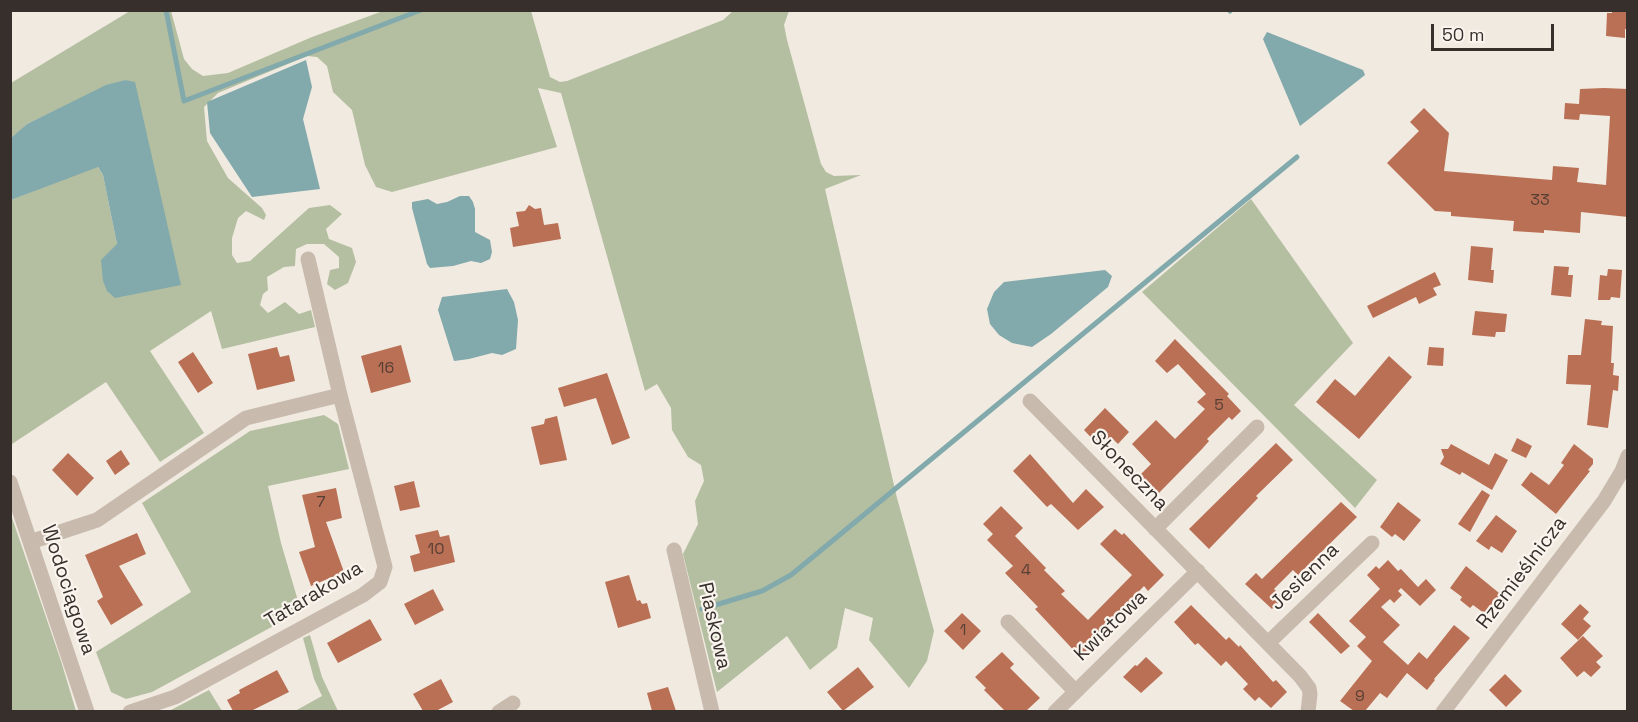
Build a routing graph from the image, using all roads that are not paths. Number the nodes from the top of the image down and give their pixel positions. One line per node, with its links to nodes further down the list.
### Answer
1 (308, 260): 2 (street, Tatarakowa)
2 (340, 395): 8 (street); 16 (street, Tatarakowa)
3 (1030, 401): 7 (street, Słoneczna)
4 (1257, 427): 7 (street)
5 (1628, 456): 20 (street, Rzemieślnicza)
6 (10, 482): 8 (street, Wodociągowa)
7 (1155, 529): 11 (street, Słoneczna)
8 (30, 542): 15 (street, Wodociągowa)
9 (1372, 543): 13 (street, Jesienna)
10 (674, 550): 17 (street, Piaskowa)
11 (1198, 571): 13 (street, Słoneczna); 14 (street, Kwiatowa)
12 (1008, 622): 14 (street)
13 (1268, 643): 19 (street, Słoneczna)
14 (1075, 691): 18 (street, Kwiatowa)
15 (87, 711)
16 (130, 711)
17 (712, 711)
18 (1055, 711)
19 (1308, 711)
20 (1443, 711)

